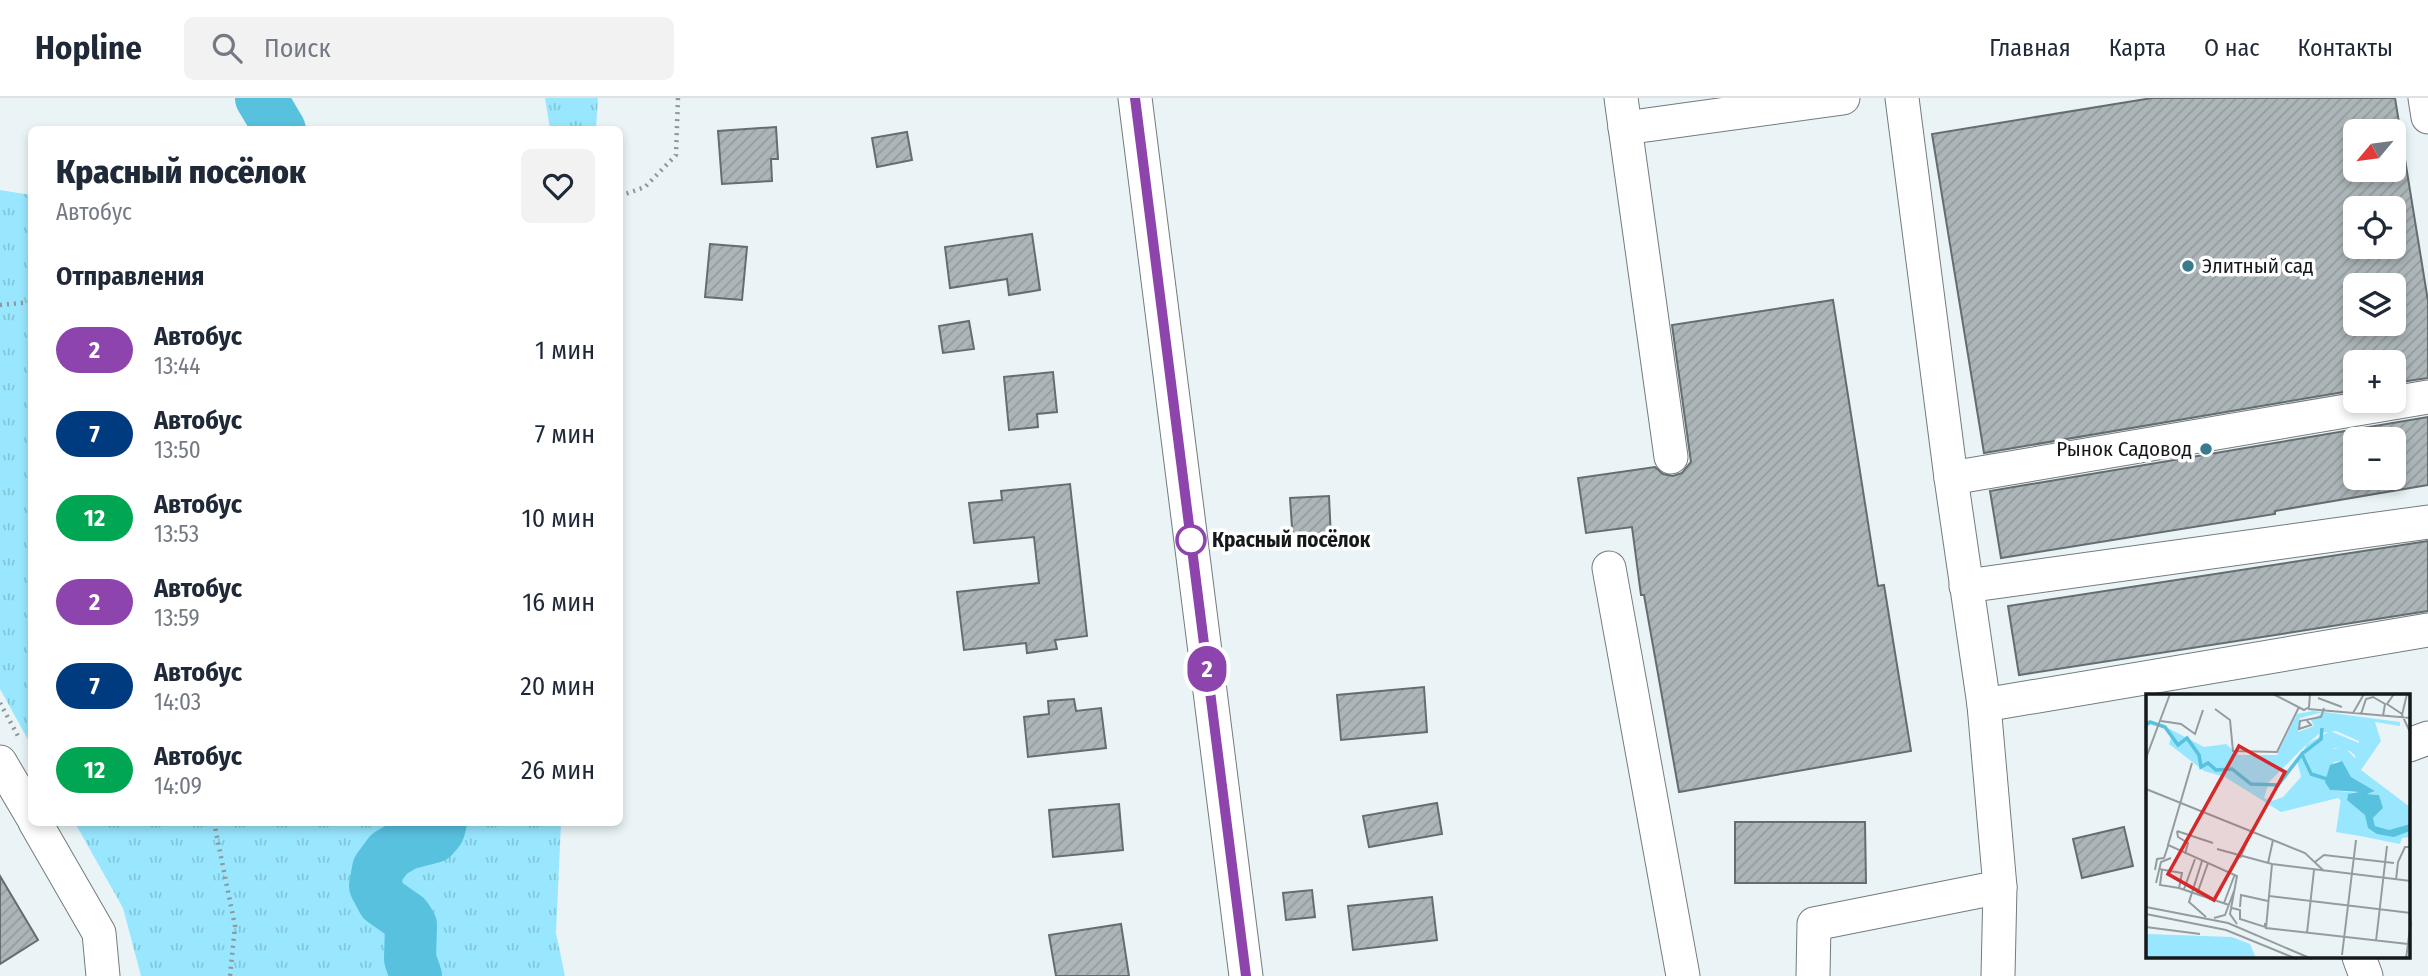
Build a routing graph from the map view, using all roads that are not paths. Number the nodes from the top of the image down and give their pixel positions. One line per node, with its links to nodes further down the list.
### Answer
1 (1135, 98): 23 (street)
2 (1843, 98): 5 (street)
3 (1902, 98): 9 (street)
4 (2425, 98): 6 (street)
5 (1623, 113): 8 (street)
6 (2428, 117)
7 (2428, 397): 9 (street)
8 (1671, 457)
9 (1951, 478): 12 (street)
10 (2428, 522): 12 (street)
11 (1609, 568): 24 (street)
12 (1966, 586): 14 (street)
13 (2428, 630): 14 (street)
14 (1984, 705): 20 (street)
15 (2428, 738): 16 (street)
16 (2410, 745)
17 (9, 749): 18 (street)
18 (28, 804)
19 (37, 826): 22 (street)
20 (2000, 887): 25 (street); 26 (street)
21 (2359, 958): 27 (street)
22 (103, 976)
23 (1246, 976)
24 (1683, 976)
25 (1813, 976)
26 (1998, 976)
27 (2366, 976)

